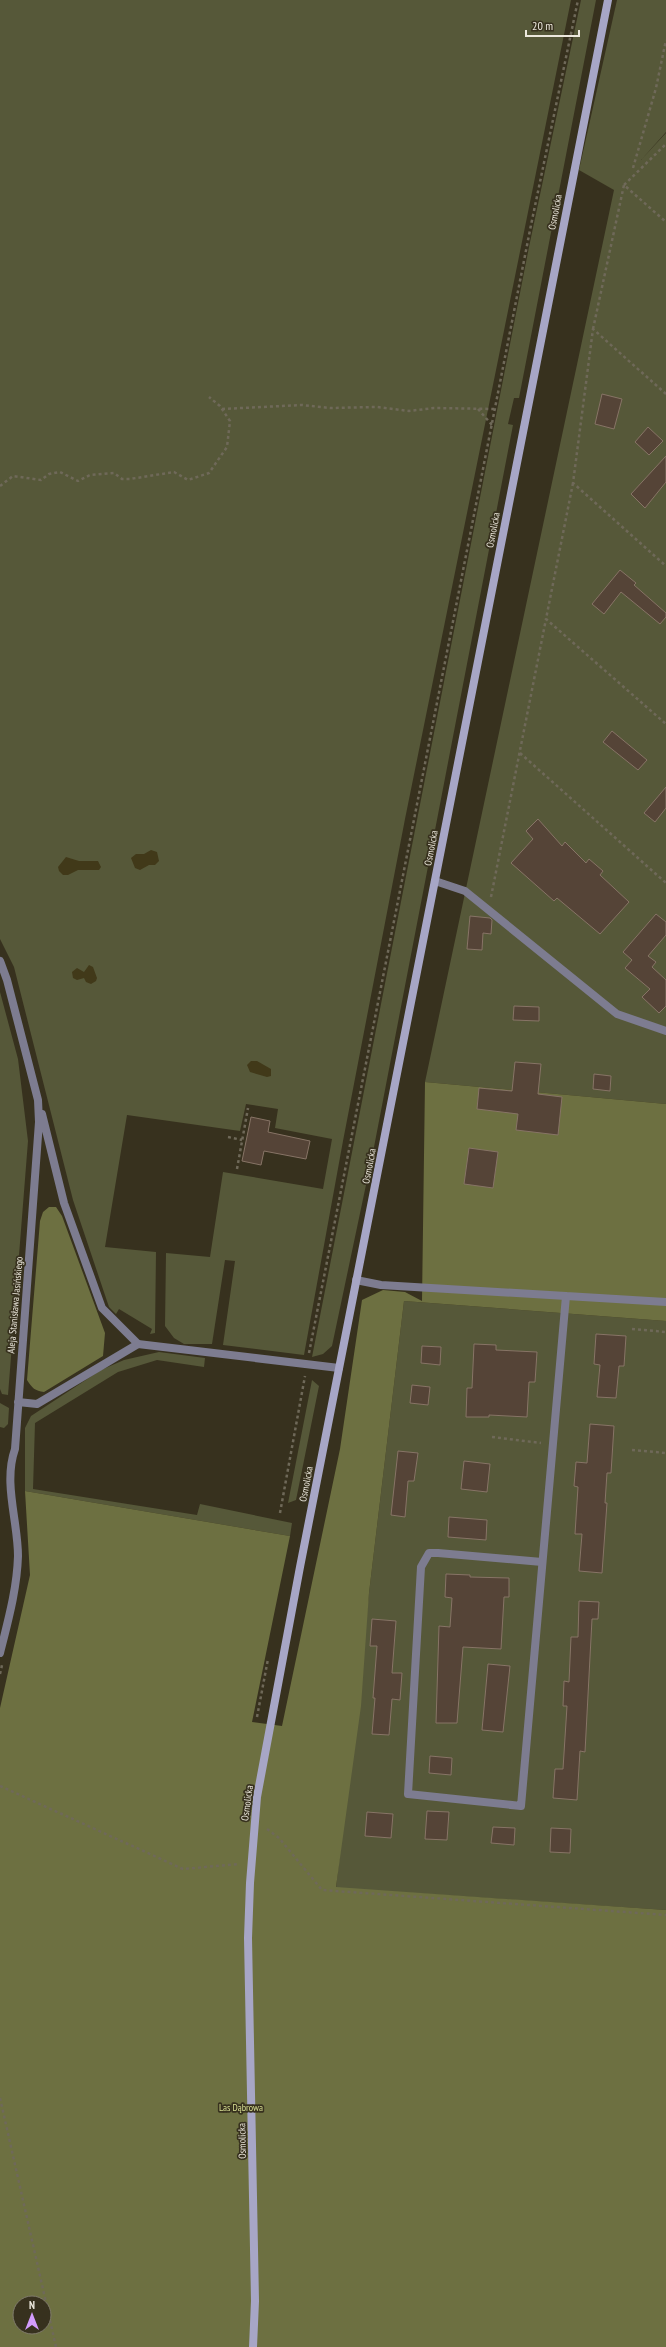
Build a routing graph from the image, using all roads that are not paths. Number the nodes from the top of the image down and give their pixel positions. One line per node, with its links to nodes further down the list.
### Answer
1 (608, 0): 2 (street, Osmolicka)
2 (435, 881): 4 (street); 6 (street, Osmolicka)
3 (0, 961): 5 (street, Aleja Stanisława Jasińskiego)
4 (666, 1031)
5 (38, 1100): 9 (street); 11 (street, Aleja Stanisława Jasińskiego)
6 (356, 1280): 7 (street); 10 (street, Osmolicka)
7 (566, 1296): 8 (street); 12 (street)
8 (666, 1302)
9 (138, 1344): 10 (street); 11 (street)
10 (339, 1368): 14 (street, Osmolicka)
11 (18, 1402): 13 (street, Aleja Stanisława Jasińskiego)
12 (542, 1562): 12 (street)
13 (0, 1653)
14 (253, 2347)

